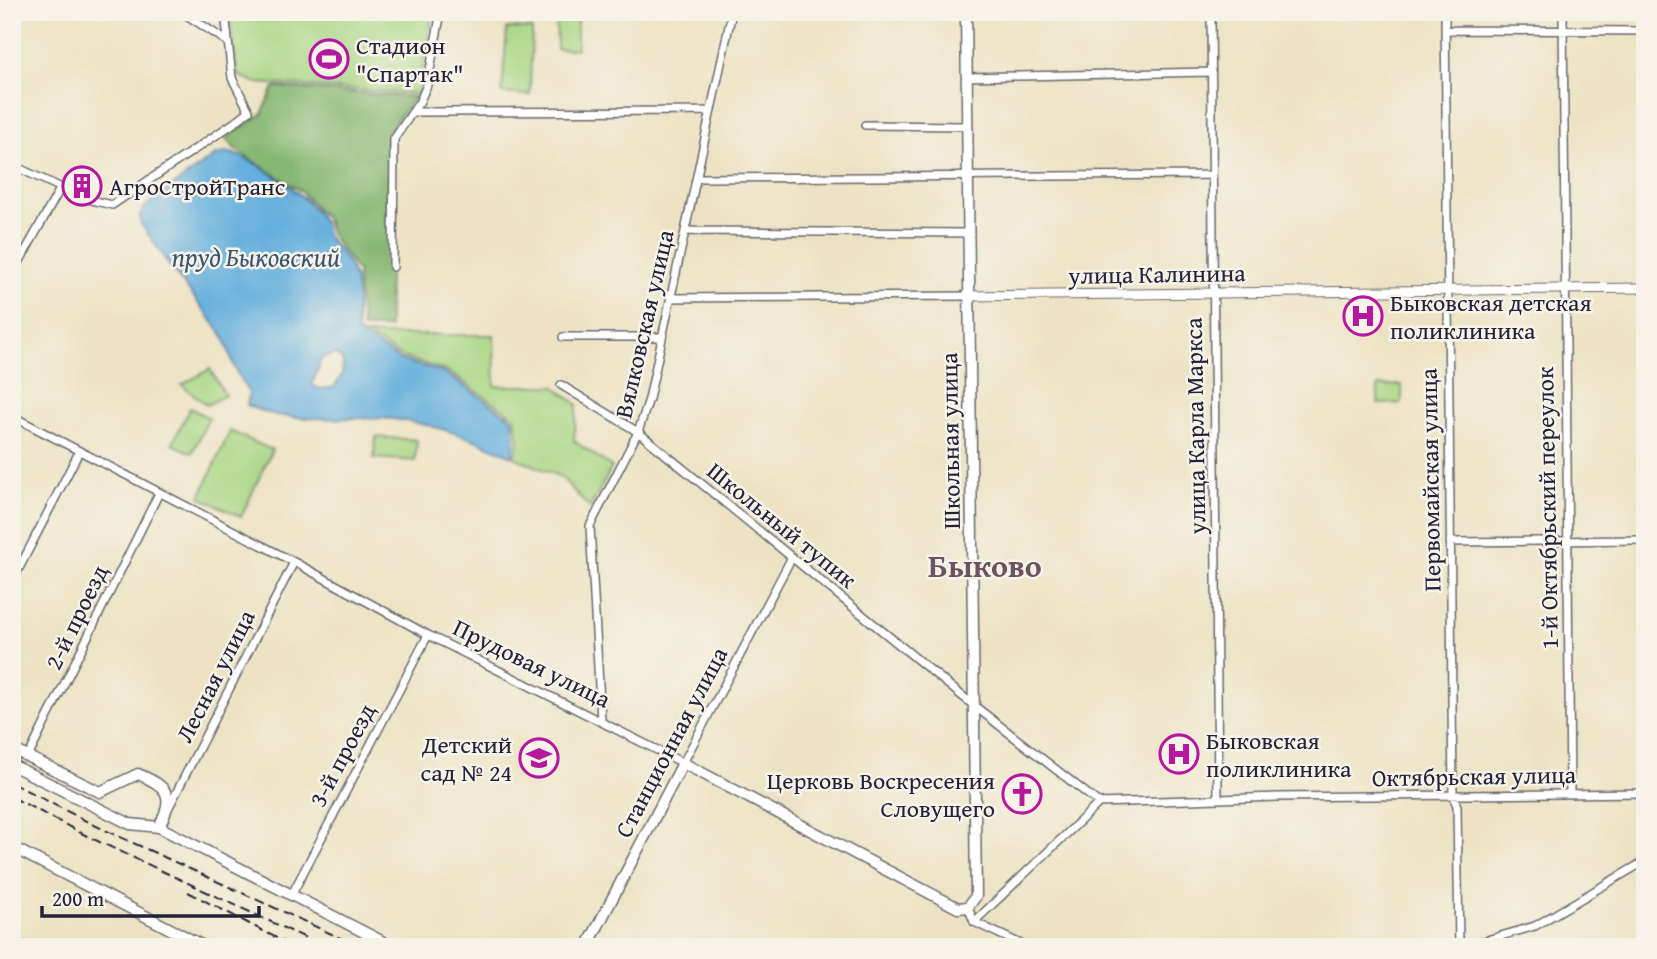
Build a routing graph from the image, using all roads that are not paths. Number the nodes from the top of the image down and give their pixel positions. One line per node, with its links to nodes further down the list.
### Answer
1 (182, 12): 12 (street)
2 (225, 12): 12 (street)
3 (440, 12): 16 (street)
4 (732, 12): 15 (street, Вялковская улица)
5 (966, 12): 14 (main road, Школьная улица)
6 (1211, 12): 13 (street, улица Карла Маркса)
7 (1445, 12): 9 (street, Первомайская улица)
8 (1563, 12): 10 (street, 1-й Октябрьский переулок)
9 (1446, 30): 10 (street); 30 (street, Первомайская улица)
10 (1563, 31): 11 (street); 29 (street, 1-й Октябрьский переулок)
11 (1645, 31)
12 (225, 40): 23 (street)
13 (1211, 72): 14 (street); 21 (street, улица Карла Маркса)
14 (967, 76): 18 (main road, Школьная улица)
15 (711, 111): 16 (street); 22 (street, Вялковская улица)
16 (413, 112): 26 (street)
17 (865, 125): 18 (street)
18 (967, 126): 20 (main road, Школьная улица)
19 (12, 165): 23 (street)
20 (968, 176): 21 (street); 22 (street); 25 (main road, Школьная улица)
21 (1212, 176): 31 (street, улица Карла Маркса)
22 (698, 178): 24 (street, Вялковская улица)
23 (60, 189): 27 (street)
24 (685, 231): 25 (street); 33 (street, Вялковская улица)
25 (969, 233): 32 (main road, Школьная улица)
26 (393, 267)
27 (12, 275)
28 (1645, 288): 29 (street, улица Калинина)
29 (1564, 289): 30 (street, улица Калинина); 41 (street, 1-й Октябрьский переулок)
30 (1448, 290): 31 (street, улица Калинина); 43 (street, Первомайская улица)
31 (1212, 292): 32 (street, улица Калинина); 57 (street, улица Карла Маркса)
32 (969, 296): 33 (street, улица Калинина); 48 (main road, Школьная улица)
33 (670, 298): 35 (street, Вялковская улица)
34 (563, 337): 35 (street)
35 (662, 338): 38 (street, Вялковская улица)
36 (561, 385): 38 (street, Школьный тупик)
37 (12, 416): 39 (street, Прудовая улица)
38 (638, 432): 44 (street, Школьный тупик); 49 (street, Вялковская улица)
39 (79, 452): 40 (street, Прудовая улица); 46 (street)
40 (159, 493): 45 (street, Прудовая улица); 51 (street, 2-й проезд)
41 (1567, 540): 42 (street); 43 (street); 55 (street, 1-й Октябрьский переулок)
42 (1645, 540)
43 (1450, 542): 56 (street, Первомайская улица)
44 (792, 557): 48 (street, Школьный тупик); 52 (street, Станционная улица)
45 (294, 562): 47 (street, Прудовая улица); 59 (street, Лесная улица)
46 (12, 582)
47 (428, 635): 49 (street, Прудовая улица); 63 (street, 3-й проезд)
48 (972, 704): 58 (street, Школьный тупик); 64 (main road, Школьная улица)
49 (601, 720): 52 (street, Прудовая улица)
50 (12, 749): 51 (main road)
51 (28, 757): 59 (main road)
52 (683, 763): 64 (main road, Прудовая улица); 70 (main road, Станционная улица)
53 (12, 765): 60 (main road)
54 (1645, 793): 55 (street, Октябрьская улица)
55 (1570, 794): 56 (street, Октябрьская улица)
56 (1453, 796): 57 (street, Октябрьская улица); 72 (street, Первомайская улица)
57 (1218, 798): 58 (street, Октябрьская улица)
58 (1099, 803): 65 (street)
59 (169, 808): 60 (main road)
60 (159, 827): 63 (main road)
61 (12, 847): 68 (main road)
62 (1645, 861): 72 (street)
63 (292, 894): 69 (main road)
64 (968, 907): 65 (street)
65 (974, 922): 71 (street)
66 (12, 941): 67 (street)
67 (27, 947)
68 (205, 947)
69 (393, 947)
70 (587, 947)
71 (1027, 947)
72 (1461, 947)

